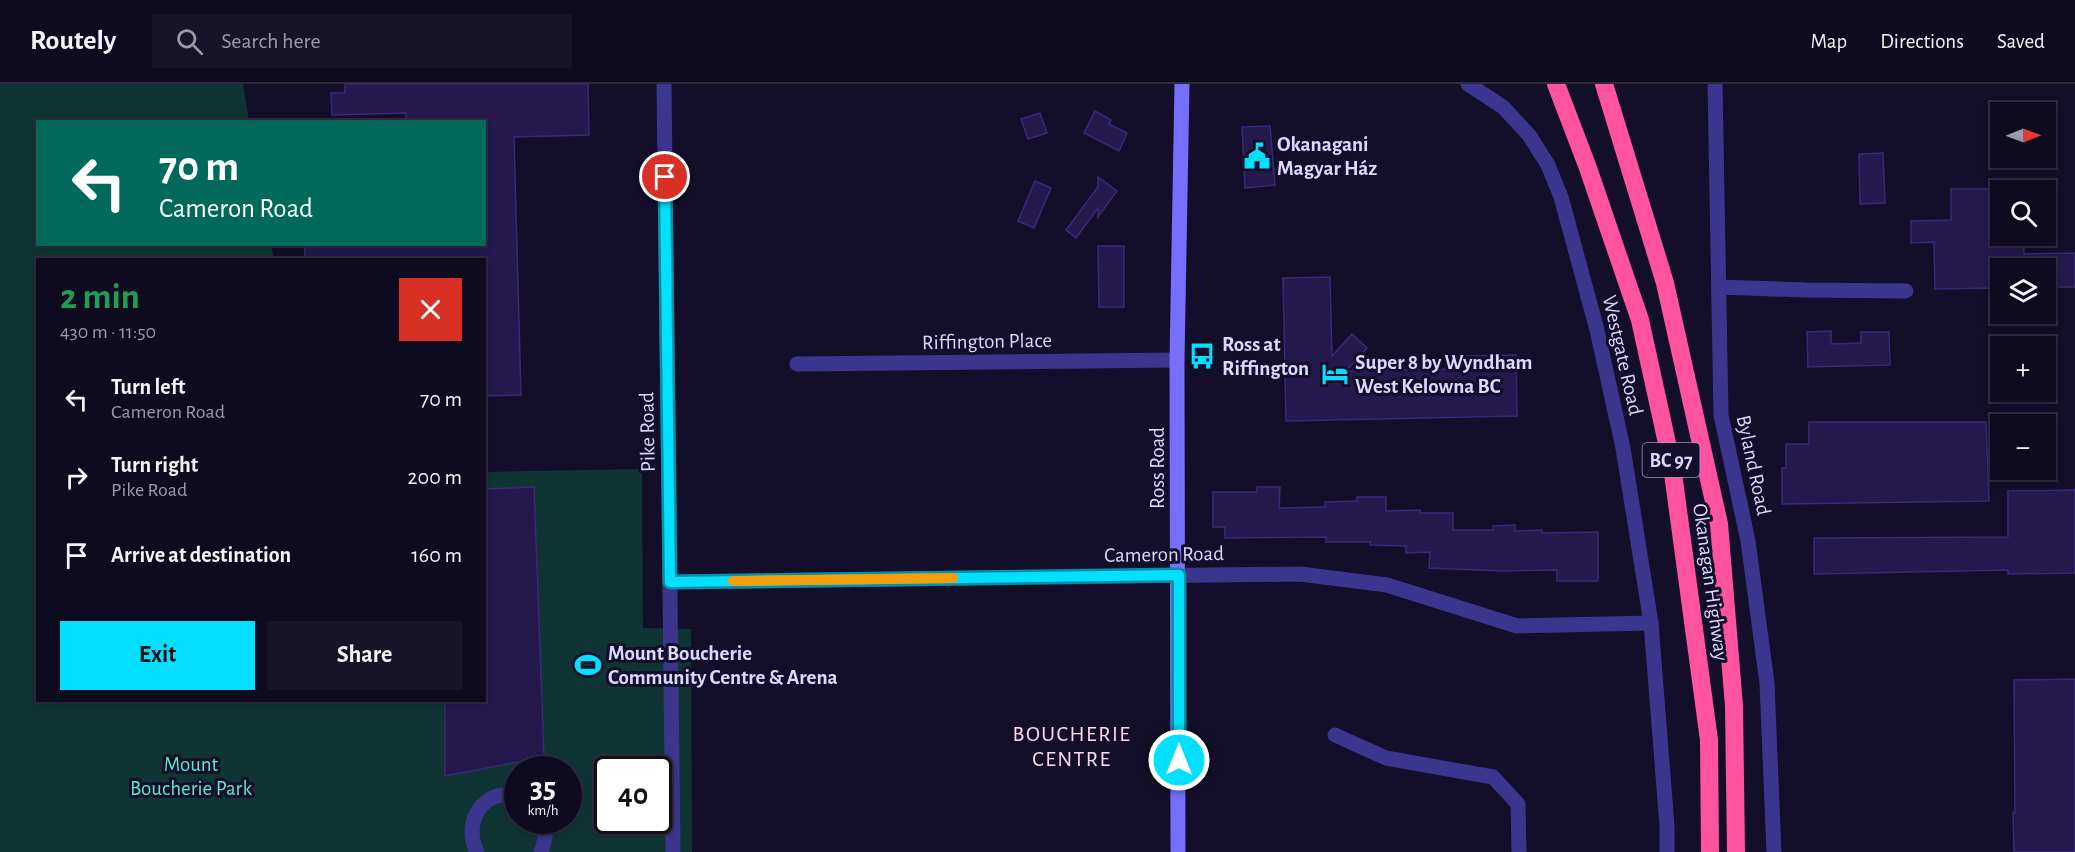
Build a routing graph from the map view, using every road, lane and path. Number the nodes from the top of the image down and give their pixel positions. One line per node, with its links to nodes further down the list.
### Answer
1 (664, 84): 12 (street, Pike Road)
2 (1182, 84): 9 (street, Ross Road)
3 (1468, 84): 13 (street, Westgate Road)
4 (1556, 84): 23 (highway, Okanagan Highway / BC 97)
5 (1604, 84): 24 (highway, Okanagan Highway / BC 97)
6 (1715, 84): 7 (street, Byland Road)
7 (1719, 287): 8 (street); 25 (street, Byland Road)
8 (1906, 291)
9 (1177, 360): 10 (street, Riffington Place); 11 (street, Ross Road)
10 (797, 364)
11 (1179, 575): 12 (street, Cameron Road); 13 (street, Cameron Road); 20 (street, Ross Road)
12 (670, 582): 19 (street, Pike Road)
13 (1652, 623): 22 (street, Westgate Road)
14 (1335, 735): 21 (street)
15 (504, 795): 17 (street)
16 (546, 834): 18 (street)
17 (477, 852)
18 (541, 852)
19 (673, 852)
20 (1178, 852)
21 (1519, 852)
22 (1667, 852)
23 (1710, 852)
24 (1736, 852)
25 (1774, 852)

